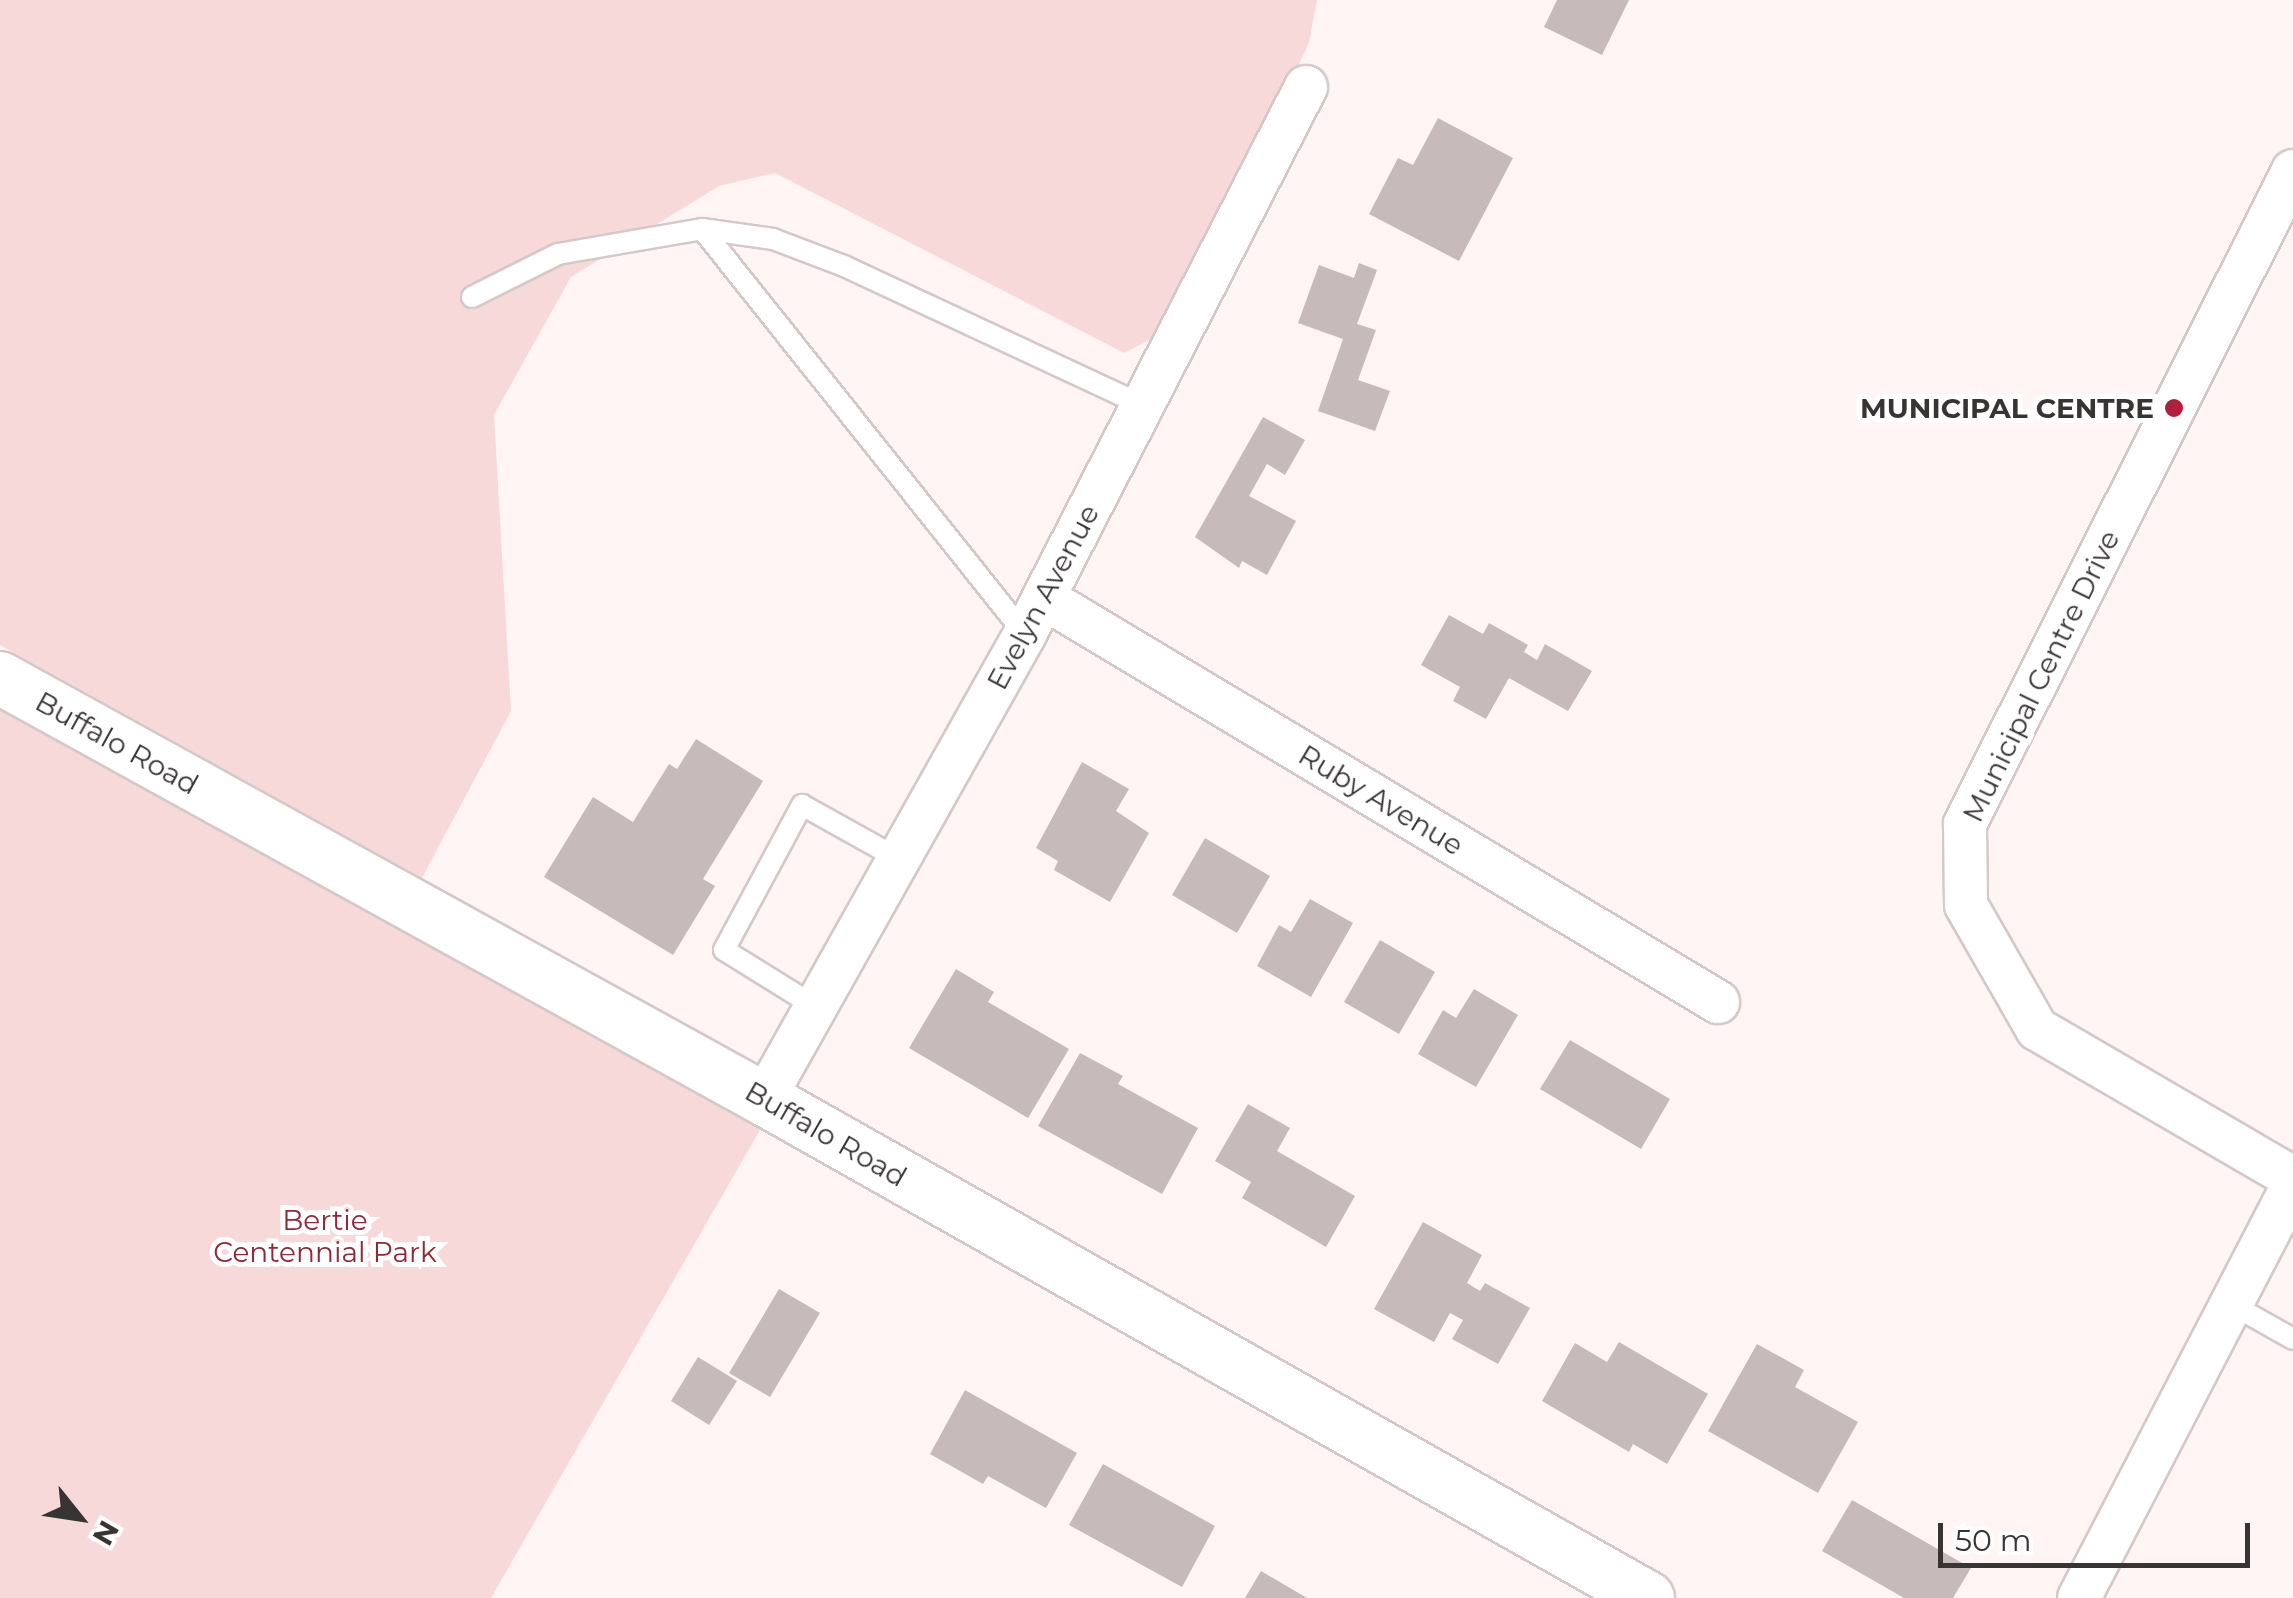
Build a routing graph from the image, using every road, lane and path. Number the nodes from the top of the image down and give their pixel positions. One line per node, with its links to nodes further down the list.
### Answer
1 (1306, 86): 5 (street, Evelyn Avenue)
2 (2293, 171): 12 (street, Municipal Centre Drive)
3 (702, 229): 4 (lane); 5 (lane); 6 (lane)
4 (472, 297)
5 (1142, 405): 6 (street, Evelyn Avenue)
6 (1034, 616): 8 (street, Evelyn Avenue); 9 (street, Ruby Avenue)
7 (0, 678): 11 (street, Buffalo Road)
8 (899, 859): 10 (street, Evelyn Avenue); 10 (lane)
9 (1718, 1002)
10 (816, 1007): 11 (street, Evelyn Avenue)
11 (764, 1099): 16 (street, Buffalo Road)
12 (2293, 1178)
13 (2293, 1186): 14 (street)
14 (2231, 1304): 15 (lane); 17 (street)
15 (2293, 1339)
16 (1648, 1598)
17 (2078, 1598)

